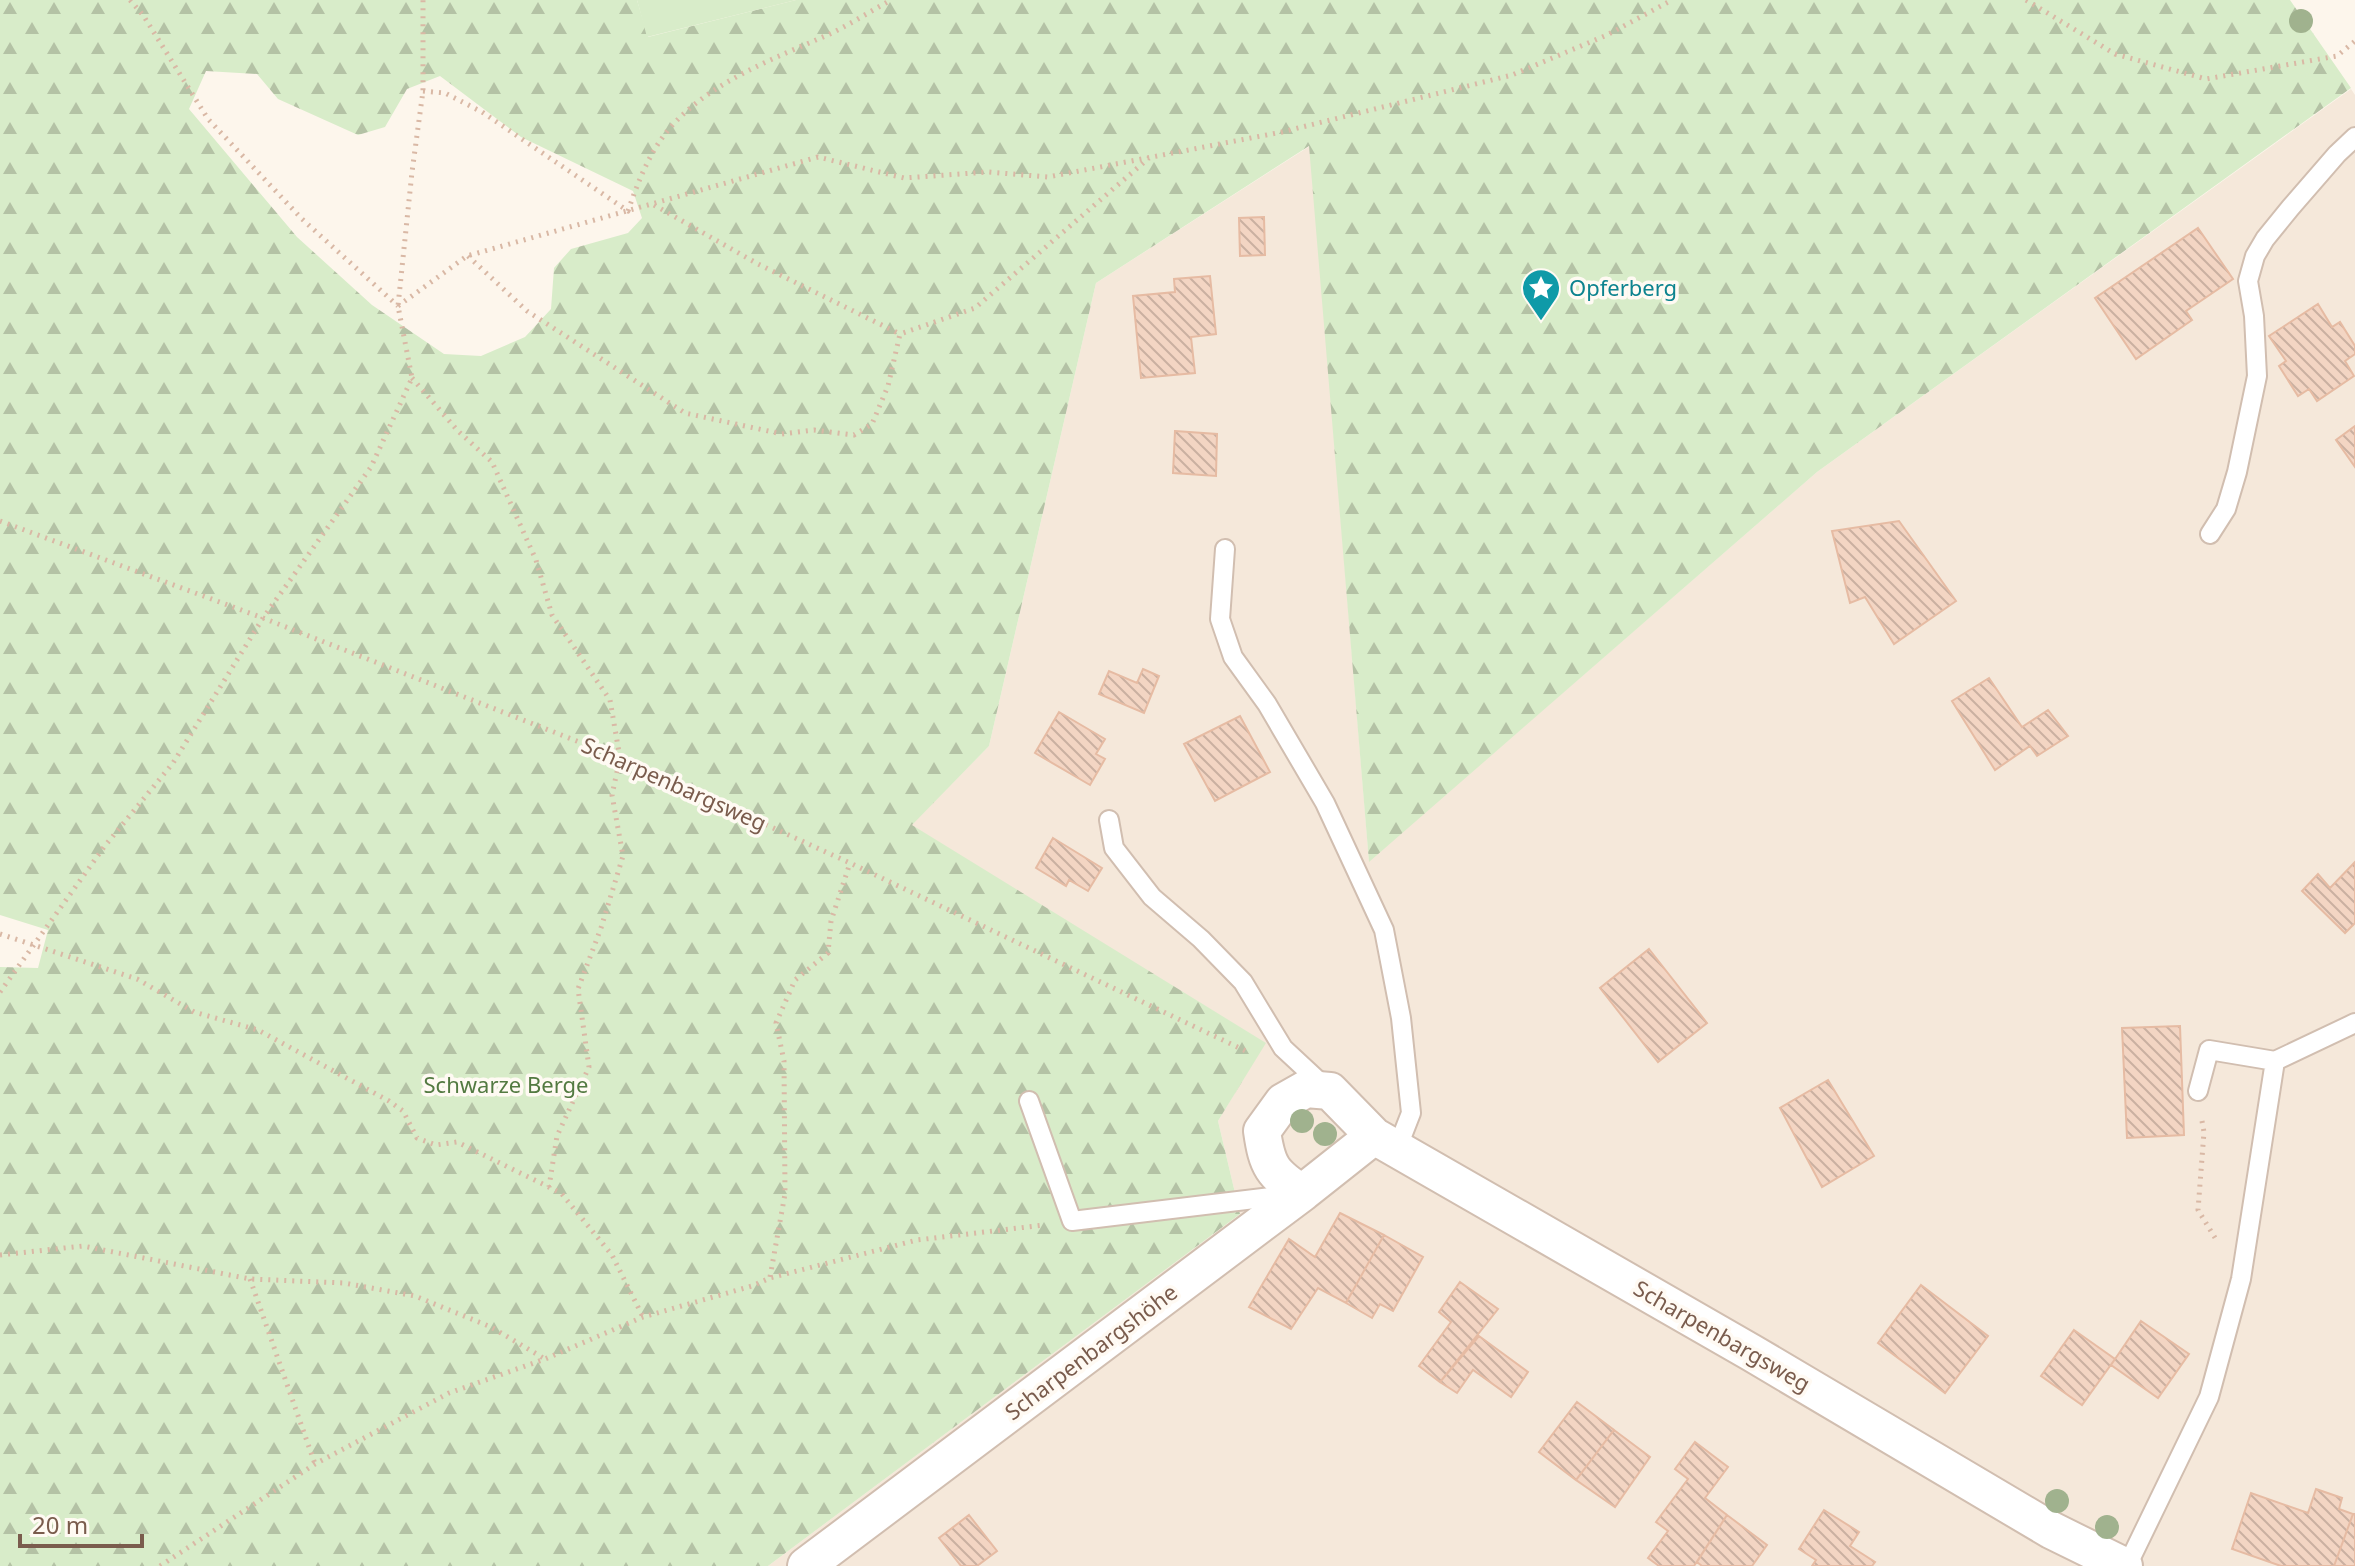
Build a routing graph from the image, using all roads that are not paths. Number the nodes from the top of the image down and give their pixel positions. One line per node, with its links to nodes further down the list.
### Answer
1 (2355, 137): 2 (lane)
2 (2210, 534)
3 (1225, 549): 10 (lane)
4 (1109, 820): 7 (lane)
5 (2355, 1023): 6 (lane)
6 (2275, 1061): 8 (lane); 13 (lane)
7 (1330, 1091): 10 (street, Scharpenbargsweg); 11 (street)
8 (2198, 1091)
9 (1029, 1101): 11 (lane)
10 (1386, 1142): 11 (street, Scharpenbargshöhe); 13 (street, Scharpenbargsweg)
11 (1302, 1193): 12 (street, Scharpenbargshöhe)
12 (806, 1566)
13 (2126, 1566)

